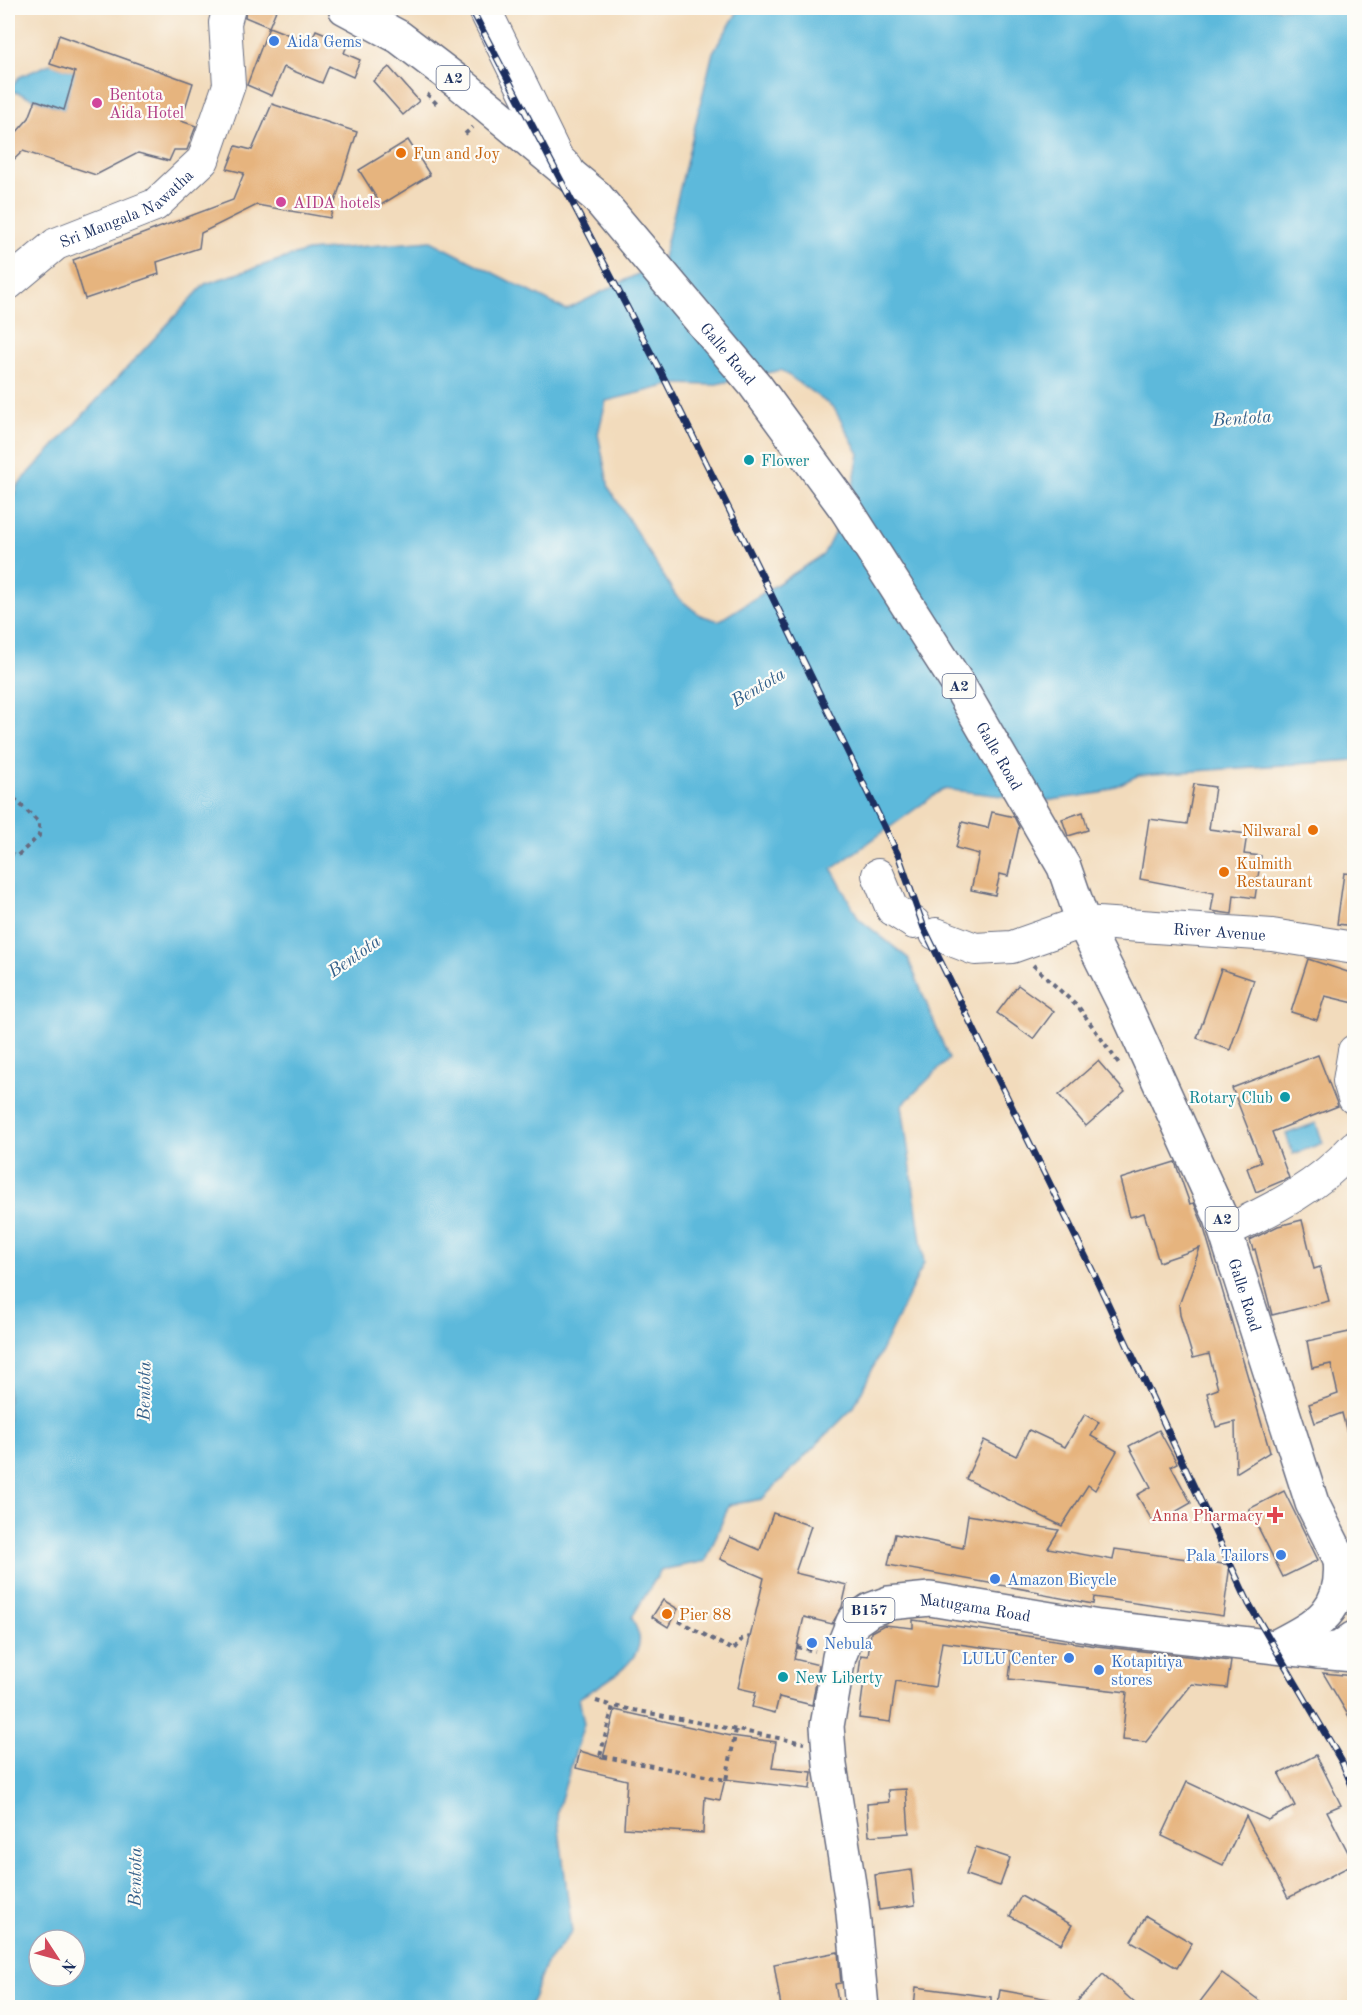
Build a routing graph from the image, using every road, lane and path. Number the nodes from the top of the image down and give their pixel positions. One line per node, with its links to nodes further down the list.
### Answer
1 (229, 8): 5 (street, Sri Mangala Nawatha)
2 (345, 8): 4 (main road, Galle Road / A2)
3 (484, 8): 4 (street)
4 (596, 196): 9 (main road, Galle Road / A2)
5 (8, 284)
6 (8, 792): 7 (path)
7 (8, 853)
8 (878, 874): 10 (street)
9 (1083, 922): 10 (street); 11 (street, River Avenue); 16 (main road, Galle Road / A2)
10 (1012, 947): 13 (path)
11 (1354, 948)
12 (1354, 1051): 14 (street)
13 (1127, 1074)
14 (1354, 1098)
15 (1354, 1147): 16 (street)
16 (1226, 1231): 17 (main road, Galle Road / A2)
17 (1347, 1569): 21 (main road)
18 (679, 1621): 19 (path)
19 (750, 1637)
20 (1354, 1638): 22 (main road, Matugama Road / B157)
21 (1277, 1646): 22 (main road, Matugama Road / B157); 27 (main road, Matugama Road / B157)
22 (1319, 1652): 23 (main road)
23 (1354, 1655)
24 (596, 1701): 25 (path)
25 (613, 1706): 26 (path); 26 (path)
26 (736, 1730): 27 (path)
27 (828, 1747): 28 (main road, Matugama Road / B157)
28 (862, 2007)

